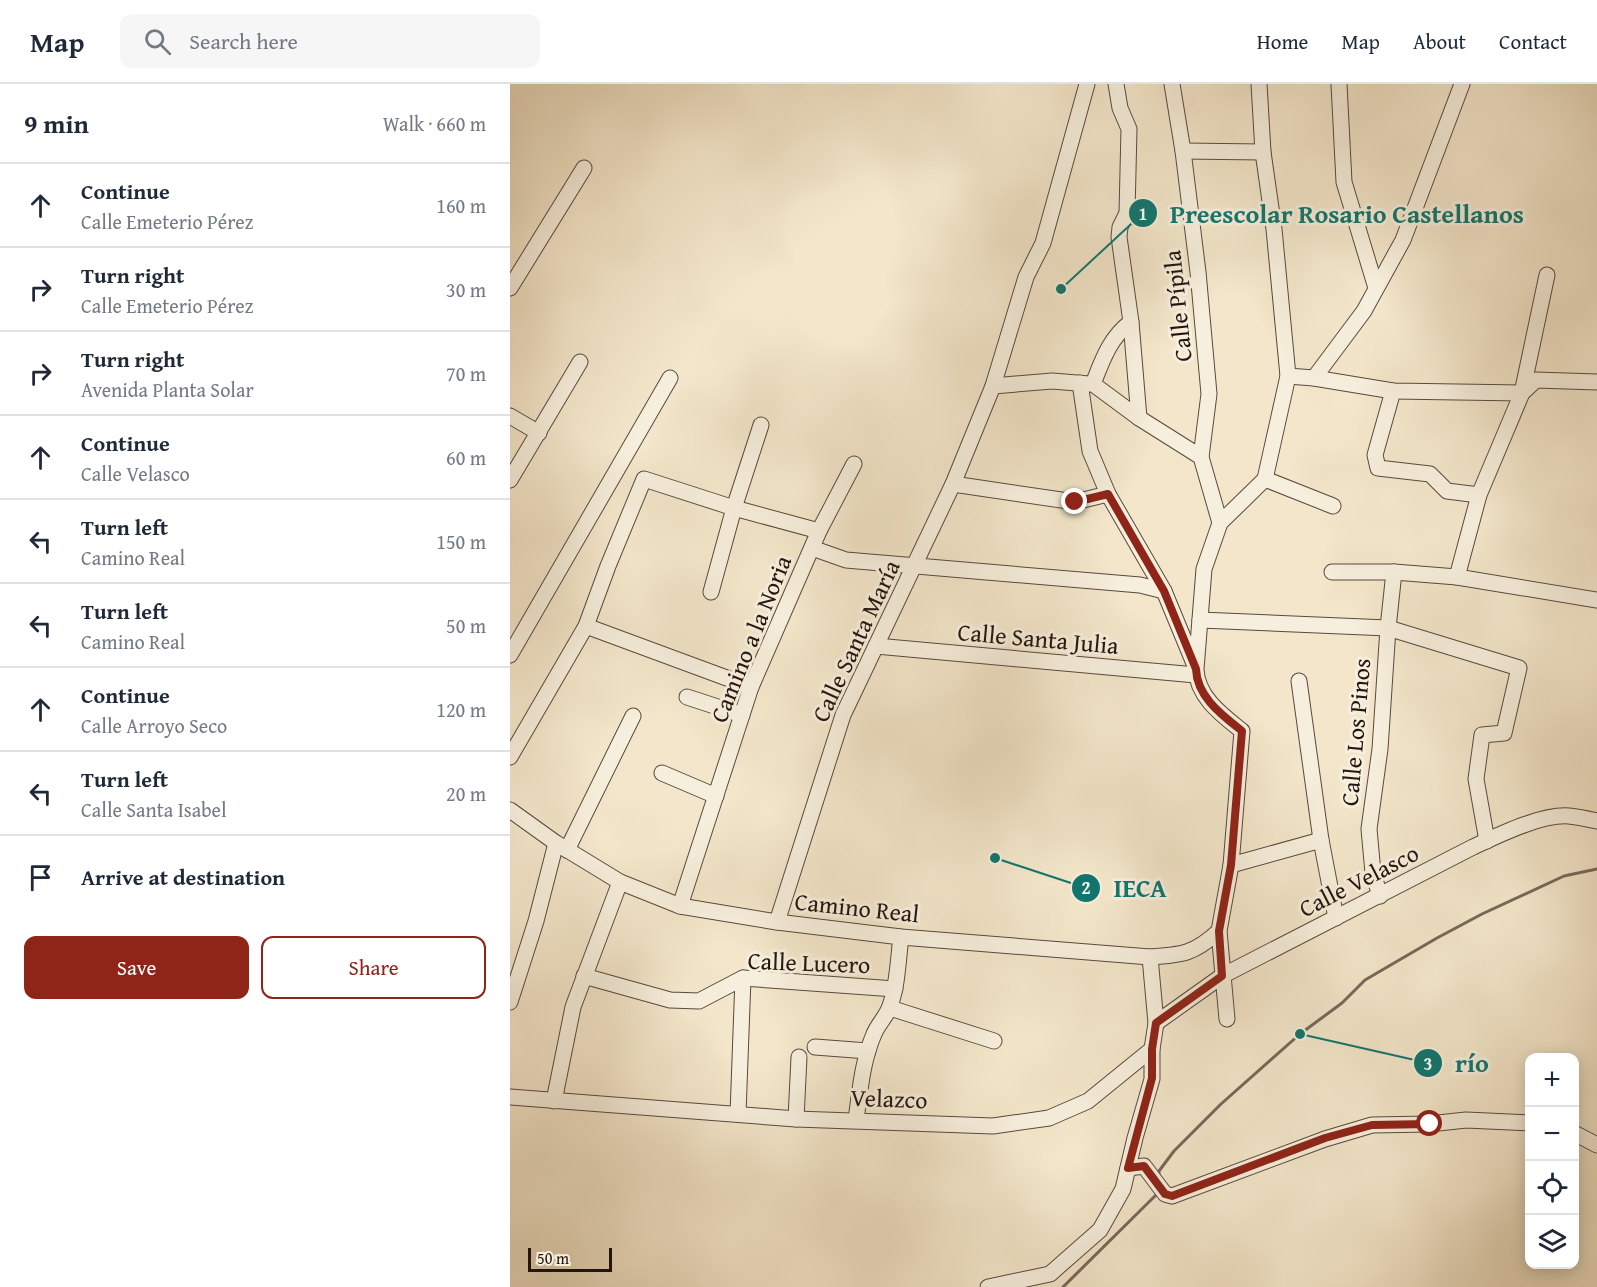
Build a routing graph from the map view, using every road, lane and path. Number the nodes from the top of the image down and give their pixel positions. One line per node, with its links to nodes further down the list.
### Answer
1 (1086, 84): 20 (street, Calle Santa María)
2 (1116, 84): 13 (street)
3 (1172, 84): 7 (street, Calle Pípila)
4 (1259, 84): 8 (street)
5 (1339, 84): 12 (street)
6 (1462, 84): 12 (street)
7 (1183, 152): 8 (street); 27 (street, Calle Pípila)
8 (1263, 152): 15 (street)
9 (584, 168): 11 (street)
10 (1547, 275): 22 (street)
11 (510, 288)
12 (1377, 288): 17 (street)
13 (1131, 322): 19 (street); 24 (street)
14 (580, 362): 26 (street)
15 (1288, 376): 17 (street); 29 (street)
16 (670, 378): 52 (street)
17 (1314, 378): 21 (street)
18 (1597, 382): 22 (street)
19 (1086, 384): 20 (street); 24 (street); 32 (street)
20 (993, 386): 31 (street, Calle Santa María)
21 (1393, 391): 22 (street); 33 (street)
22 (1522, 393): 33 (street)
23 (510, 416): 26 (street)
24 (1139, 418): 27 (street)
25 (761, 425): 35 (street)
26 (539, 433): 30 (street)
27 (1201, 457): 36 (street)
28 (854, 464): 37 (street, Camino a la Noria)
29 (1265, 479): 34 (street); 36 (street)
30 (510, 480)
31 (953, 484): 32 (street); 39 (street, Calle Santa María)
32 (1108, 494): 40 (street)
33 (1479, 495): 43 (street)
34 (1333, 506)
35 (734, 508): 37 (street); 46 (street); 49 (street)
36 (1220, 523): 48 (street)
37 (819, 531): 38 (street, Camino a la Noria)
38 (812, 548): 39 (street); 55 (street, Camino a la Noria)
39 (916, 566): 44 (street); 51 (street, Calle Santa María)
40 (1149, 567): 44 (street); 45 (street)
41 (1332, 572): 42 (street)
42 (1394, 572): 43 (street); 50 (street, Calle Los Pinos)
43 (1457, 577): 47 (street)
44 (1140, 585): 45 (street)
45 (1164, 591): 53 (street)
46 (711, 592)
47 (1597, 600)
48 (1200, 620): 50 (street); 53 (street)
49 (586, 626): 55 (street); 59 (street)
50 (1388, 628): 65 (street); 69 (street, Calle Los Pinos)
51 (876, 646): 53 (street, Calle Santa Julia); 72 (street, Calle Santa María)
52 (510, 656)
53 (1196, 672): 67 (street)
54 (1299, 681): 64 (street)
55 (751, 687): 57 (street, Camino a la Noria)
56 (687, 697): 57 (street)
57 (742, 715): 61 (street, Camino a la Noria)
58 (633, 716): 66 (street)
59 (510, 757)
60 (662, 773): 61 (street)
61 (717, 796): 70 (street, Camino a la Noria)
62 (512, 817): 66 (street, Camino Real)
63 (1597, 821): 65 (street, Calle Velasco)
64 (1321, 840): 67 (street); 71 (street)
65 (1487, 841): 69 (street, Calle Velasco)
66 (562, 847): 68 (street, Camino Real); 80 (street)
67 (1231, 865): 73 (street)
68 (620, 882): 70 (street, Camino Real); 76 (street)
69 (1380, 897): 71 (street, Calle Velasco)
70 (680, 906): 72 (street, Camino Real)
71 (1336, 918): 77 (street, Calle Velasco)
72 (777, 922): 74 (street, Camino Real)
73 (1219, 931): 75 (street, Camino Real); 77 (street)
74 (901, 937): 75 (street, Camino Real); 79 (street)
75 (1150, 957): 83 (street)
76 (584, 976): 78 (street, Calle Lucero); 90 (street)
77 (1222, 976): 82 (street); 83 (street, Calle Velasco)
78 (744, 978): 79 (street, Calle Lucero); 91 (street)
79 (895, 989): 81 (street)
80 (510, 1002)
81 (890, 1008): 84 (street); 87 (street)
82 (1227, 1019)
83 (1156, 1023): 86 (street)
84 (993, 1041)
85 (815, 1047): 87 (street)
86 (1152, 1049): 93 (street, Velazco); 97 (street)
87 (868, 1051): 93 (street)
88 (799, 1057): 92 (street)
89 (510, 1097): 90 (street, Velazco)
90 (554, 1101): 91 (street, Velazco)
91 (738, 1114): 92 (street, Velazco)
92 (796, 1119): 93 (street, Velazco)
93 (856, 1120)
94 (1525, 1123): 97 (street)
95 (1579, 1135): 96 (street)
96 (1597, 1145)
97 (1128, 1168): 98 (street)
98 (988, 1287)

